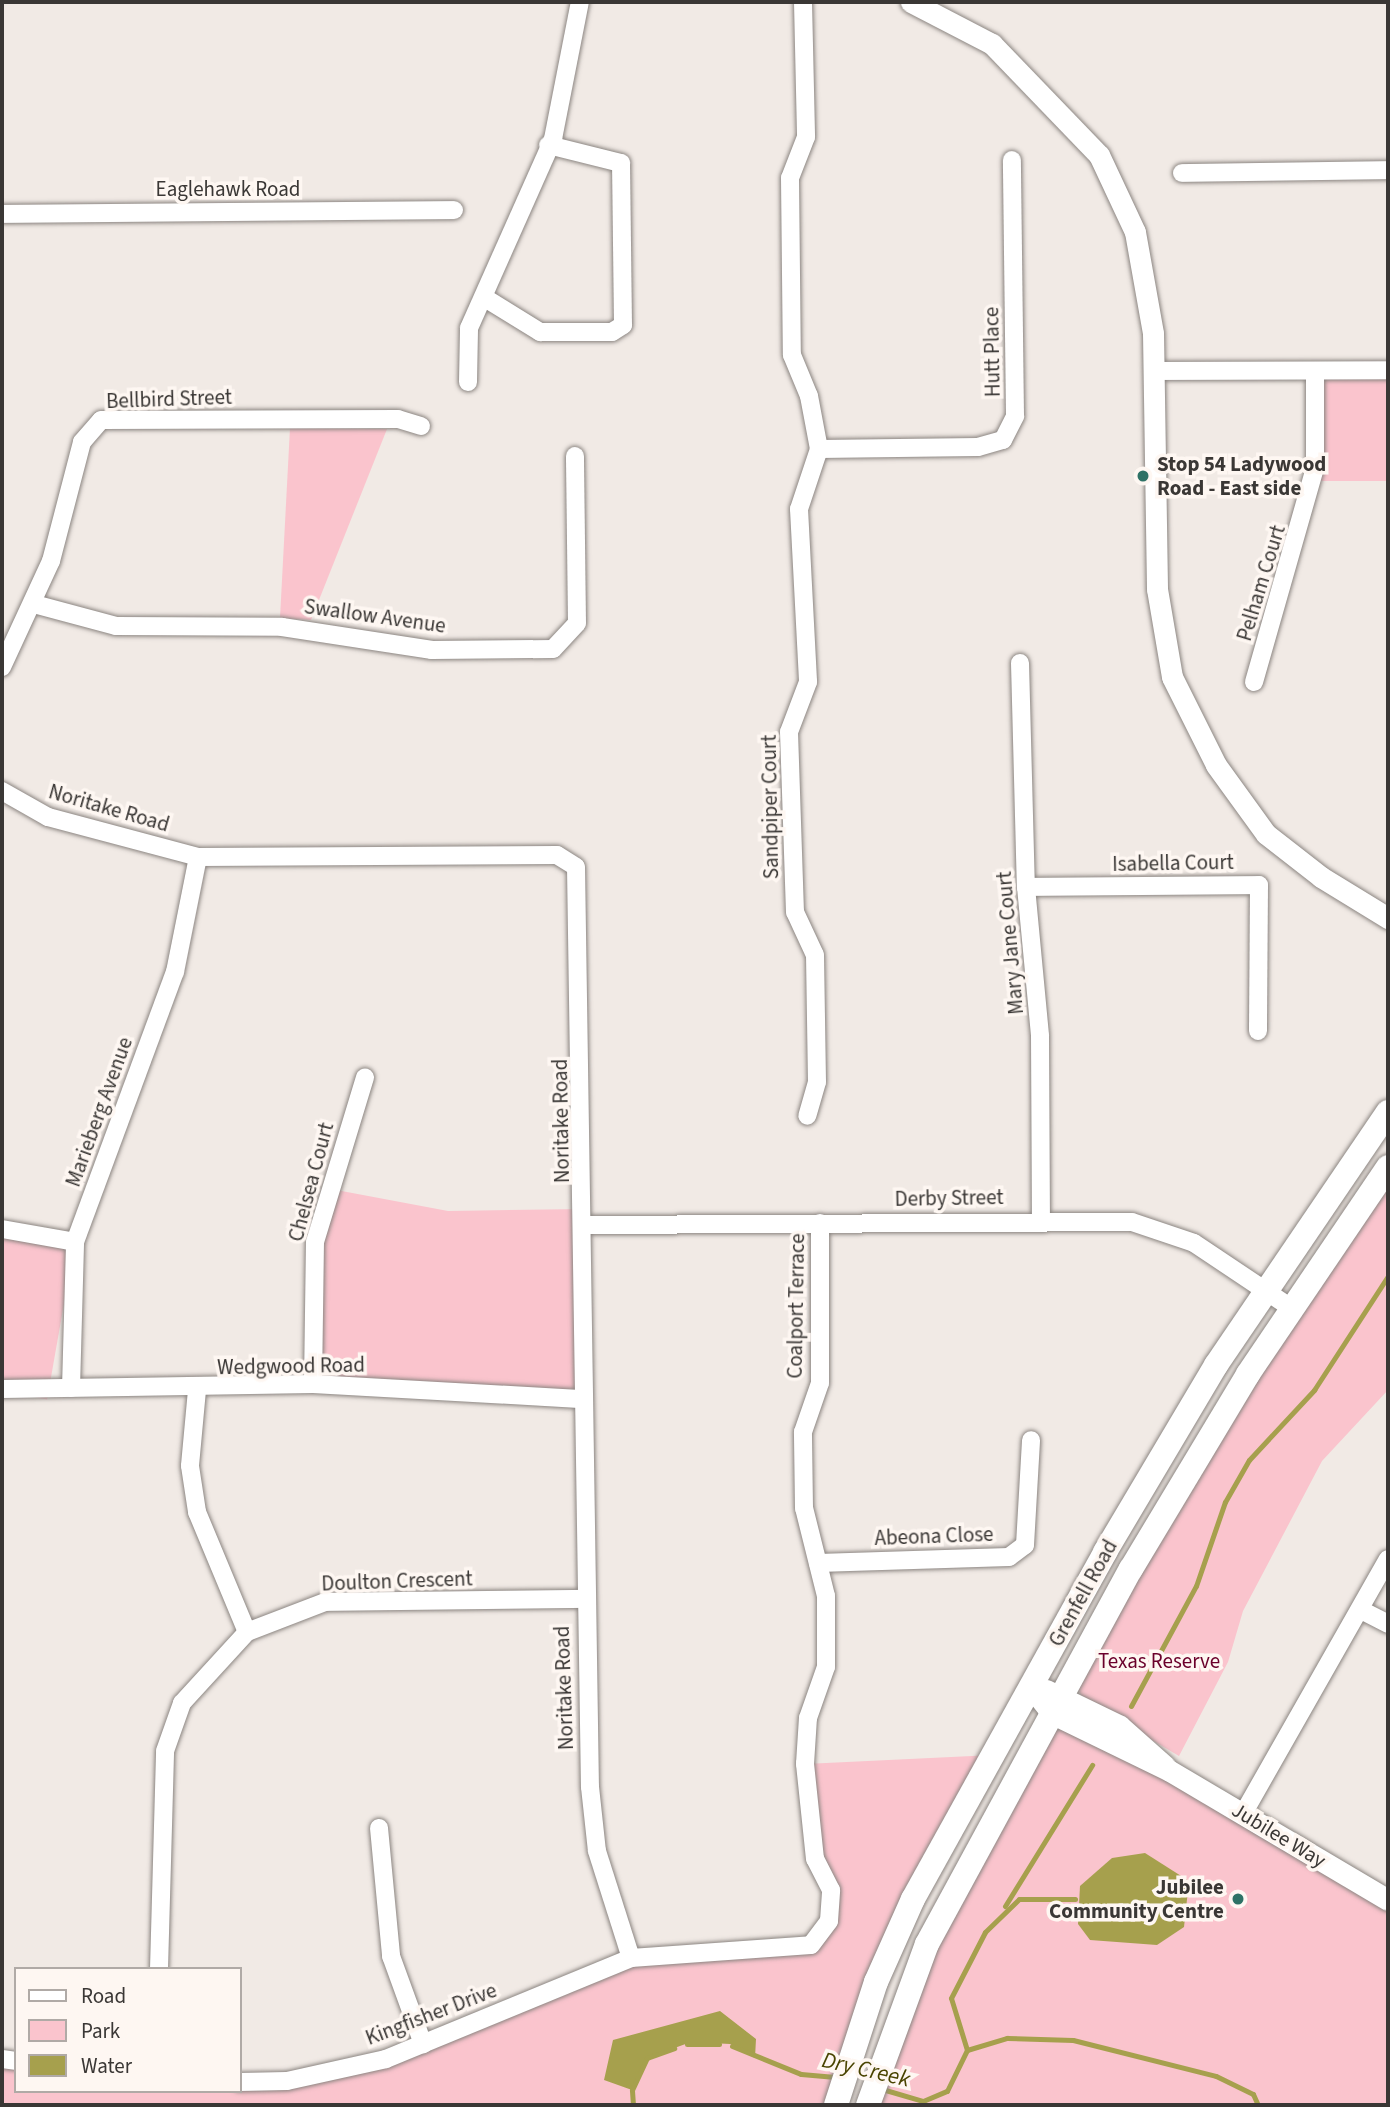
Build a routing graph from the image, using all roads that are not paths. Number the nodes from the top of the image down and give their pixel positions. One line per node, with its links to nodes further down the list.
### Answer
1 (580, 2): 4 (street)
2 (803, 2): 16 (street, Sandpiper Court)
3 (911, 2): 12 (street)
4 (548, 145): 10 (street); 10 (street)
5 (1013, 160): 16 (street, Hutt Place)
6 (1388, 170): 7 (street)
7 (1182, 173)
8 (454, 210): 9 (street, Eaglehawk Road)
9 (2, 214)
10 (485, 298): 14 (street)
11 (1388, 370): 13 (street)
12 (1156, 371): 13 (street); 25 (street)
13 (1315, 372): 21 (street, Pelham Court)
14 (468, 382)
15 (421, 426): 18 (street, Bellbird Street)
16 (819, 449): 29 (street, Sandpiper Court)
17 (575, 456): 18 (street, Swallow Avenue)
18 (34, 604): 20 (street, Bellbird Street)
19 (1020, 663): 24 (street, Mary Jane Court)
20 (2, 667)
21 (1254, 682)
22 (2, 791): 23 (street, Noritake Road)
23 (198, 857): 33 (street, Noritake Road); 35 (street, Marieberg Avenue)
24 (1026, 887): 26 (street, Isabella Court); 31 (street, Mary Jane Court)
25 (1388, 918)
26 (1258, 1031)
27 (365, 1077): 38 (street, Chelsea Court)
28 (1388, 1112): 36 (main road, Grenfell Road)
29 (807, 1116)
30 (1388, 1167): 37 (main road, Grenfell Road)
31 (1041, 1219): 32 (street, Derby Street); 36 (street, Derby Street)
32 (820, 1223): 33 (street, Derby Street); 45 (street, Coalport Terrace)
33 (585, 1225): 42 (street, Noritake Road)
34 (2, 1229): 35 (street)
35 (75, 1242): 39 (street, Marieberg Avenue)
36 (1265, 1290): 37 (street, Derby Street); 50 (main road, Grenfell Road)
37 (1291, 1308): 51 (main road, Grenfell Road)
38 (313, 1384): 41 (street, Wedgwood Road); 42 (street, Wedgwood Road)
39 (71, 1388): 40 (street, Wedgwood Road); 41 (street, Wedgwood Road)
40 (2, 1389)
41 (197, 1390): 49 (street)
42 (580, 1399): 46 (street, Noritake Road)
43 (1031, 1440): 45 (street, Abeona Close)
44 (1388, 1559): 47 (street)
45 (818, 1563): 55 (street, Coalport Terrace)
46 (584, 1599): 49 (street, Doulton Crescent); 55 (street, Noritake Road)
47 (1361, 1610): 48 (street); 52 (street)
48 (1388, 1625)
49 (247, 1632): 56 (street, Doulton Crescent)
50 (1031, 1687): 51 (street, Jubilee Way); 59 (main road, Grenfell Road)
51 (1057, 1704): 52 (street, Jubilee Way); 60 (main road, Grenfell Road)
52 (1242, 1814): 54 (street, Jubilee Way)
53 (379, 1828): 57 (street)
54 (1388, 1900)
55 (631, 1958): 57 (street, Kingfisher Drive)
56 (159, 1967)
57 (423, 2044): 58 (street, Kingfisher Drive)
58 (242, 2082)
59 (836, 2105)
60 (868, 2105)

